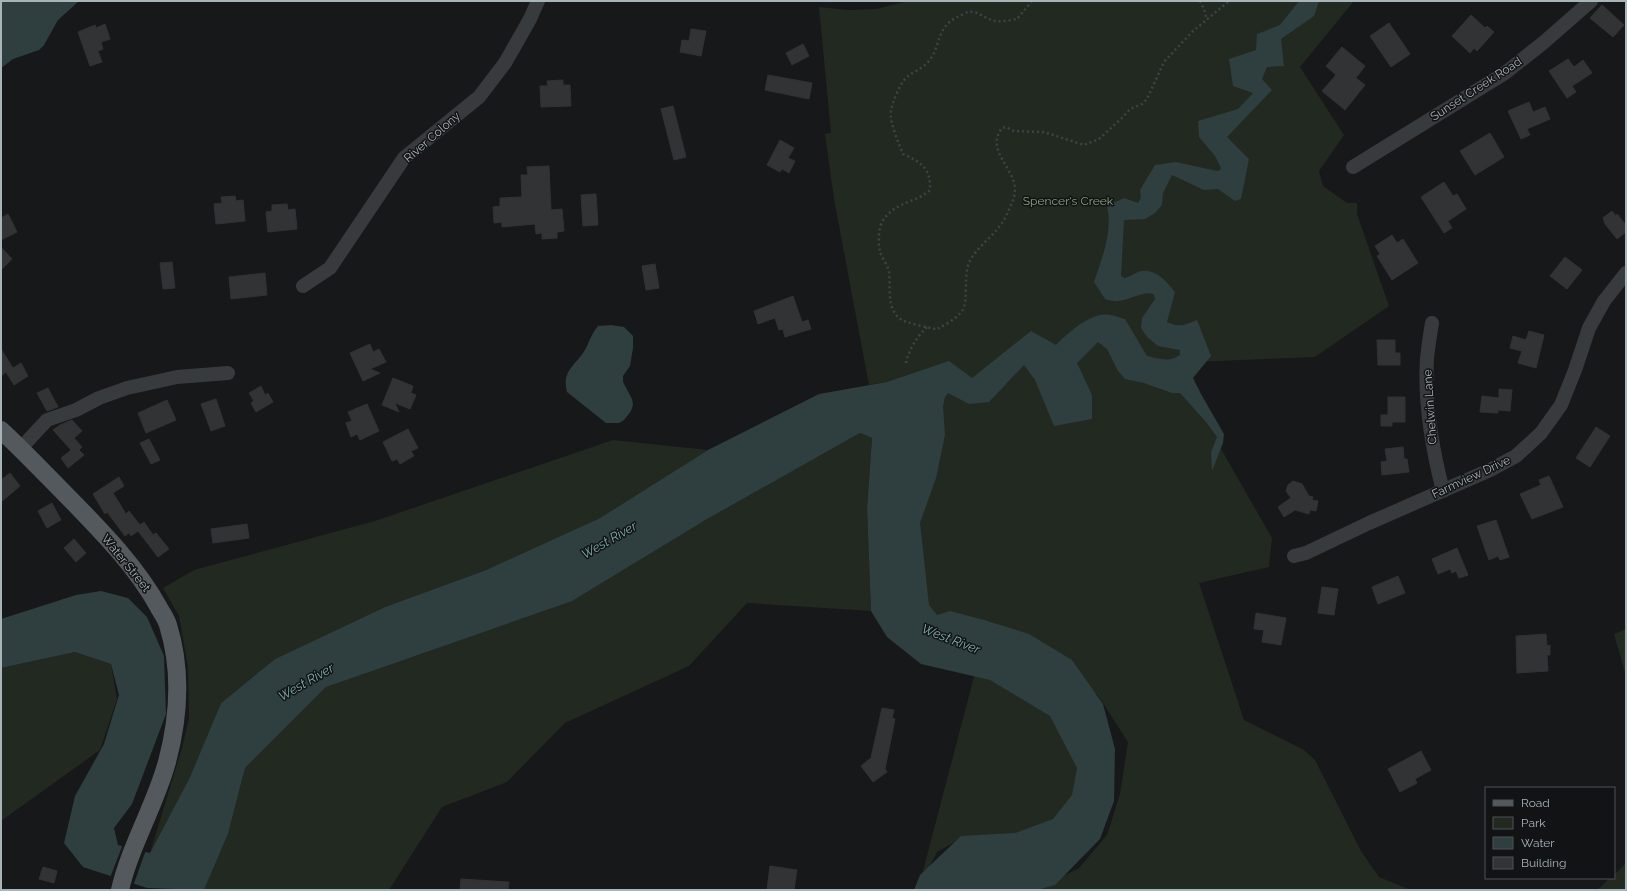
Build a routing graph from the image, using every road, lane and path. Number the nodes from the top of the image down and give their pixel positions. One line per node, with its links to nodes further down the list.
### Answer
1 (538, 1): 9 (street, River Colony)
2 (1032, 1): 11 (path)
3 (1200, 1): 6 (path)
4 (1229, 1): 6 (path)
5 (1591, 1): 7 (street, Sunset Creek Road)
6 (1207, 20): 11 (path)
7 (1353, 167)
8 (1626, 273): 16 (street, Farmview Drive)
9 (303, 286)
10 (1432, 323): 16 (street, Chelwin Lane)
11 (926, 327): 12 (path)
12 (906, 363)
13 (228, 373): 15 (street)
14 (1, 430): 15 (main road, Water Street)
15 (21, 448): 18 (main road, Water Street)
16 (1443, 491): 17 (street, Farmview Drive)
17 (1294, 556)
18 (121, 886)

